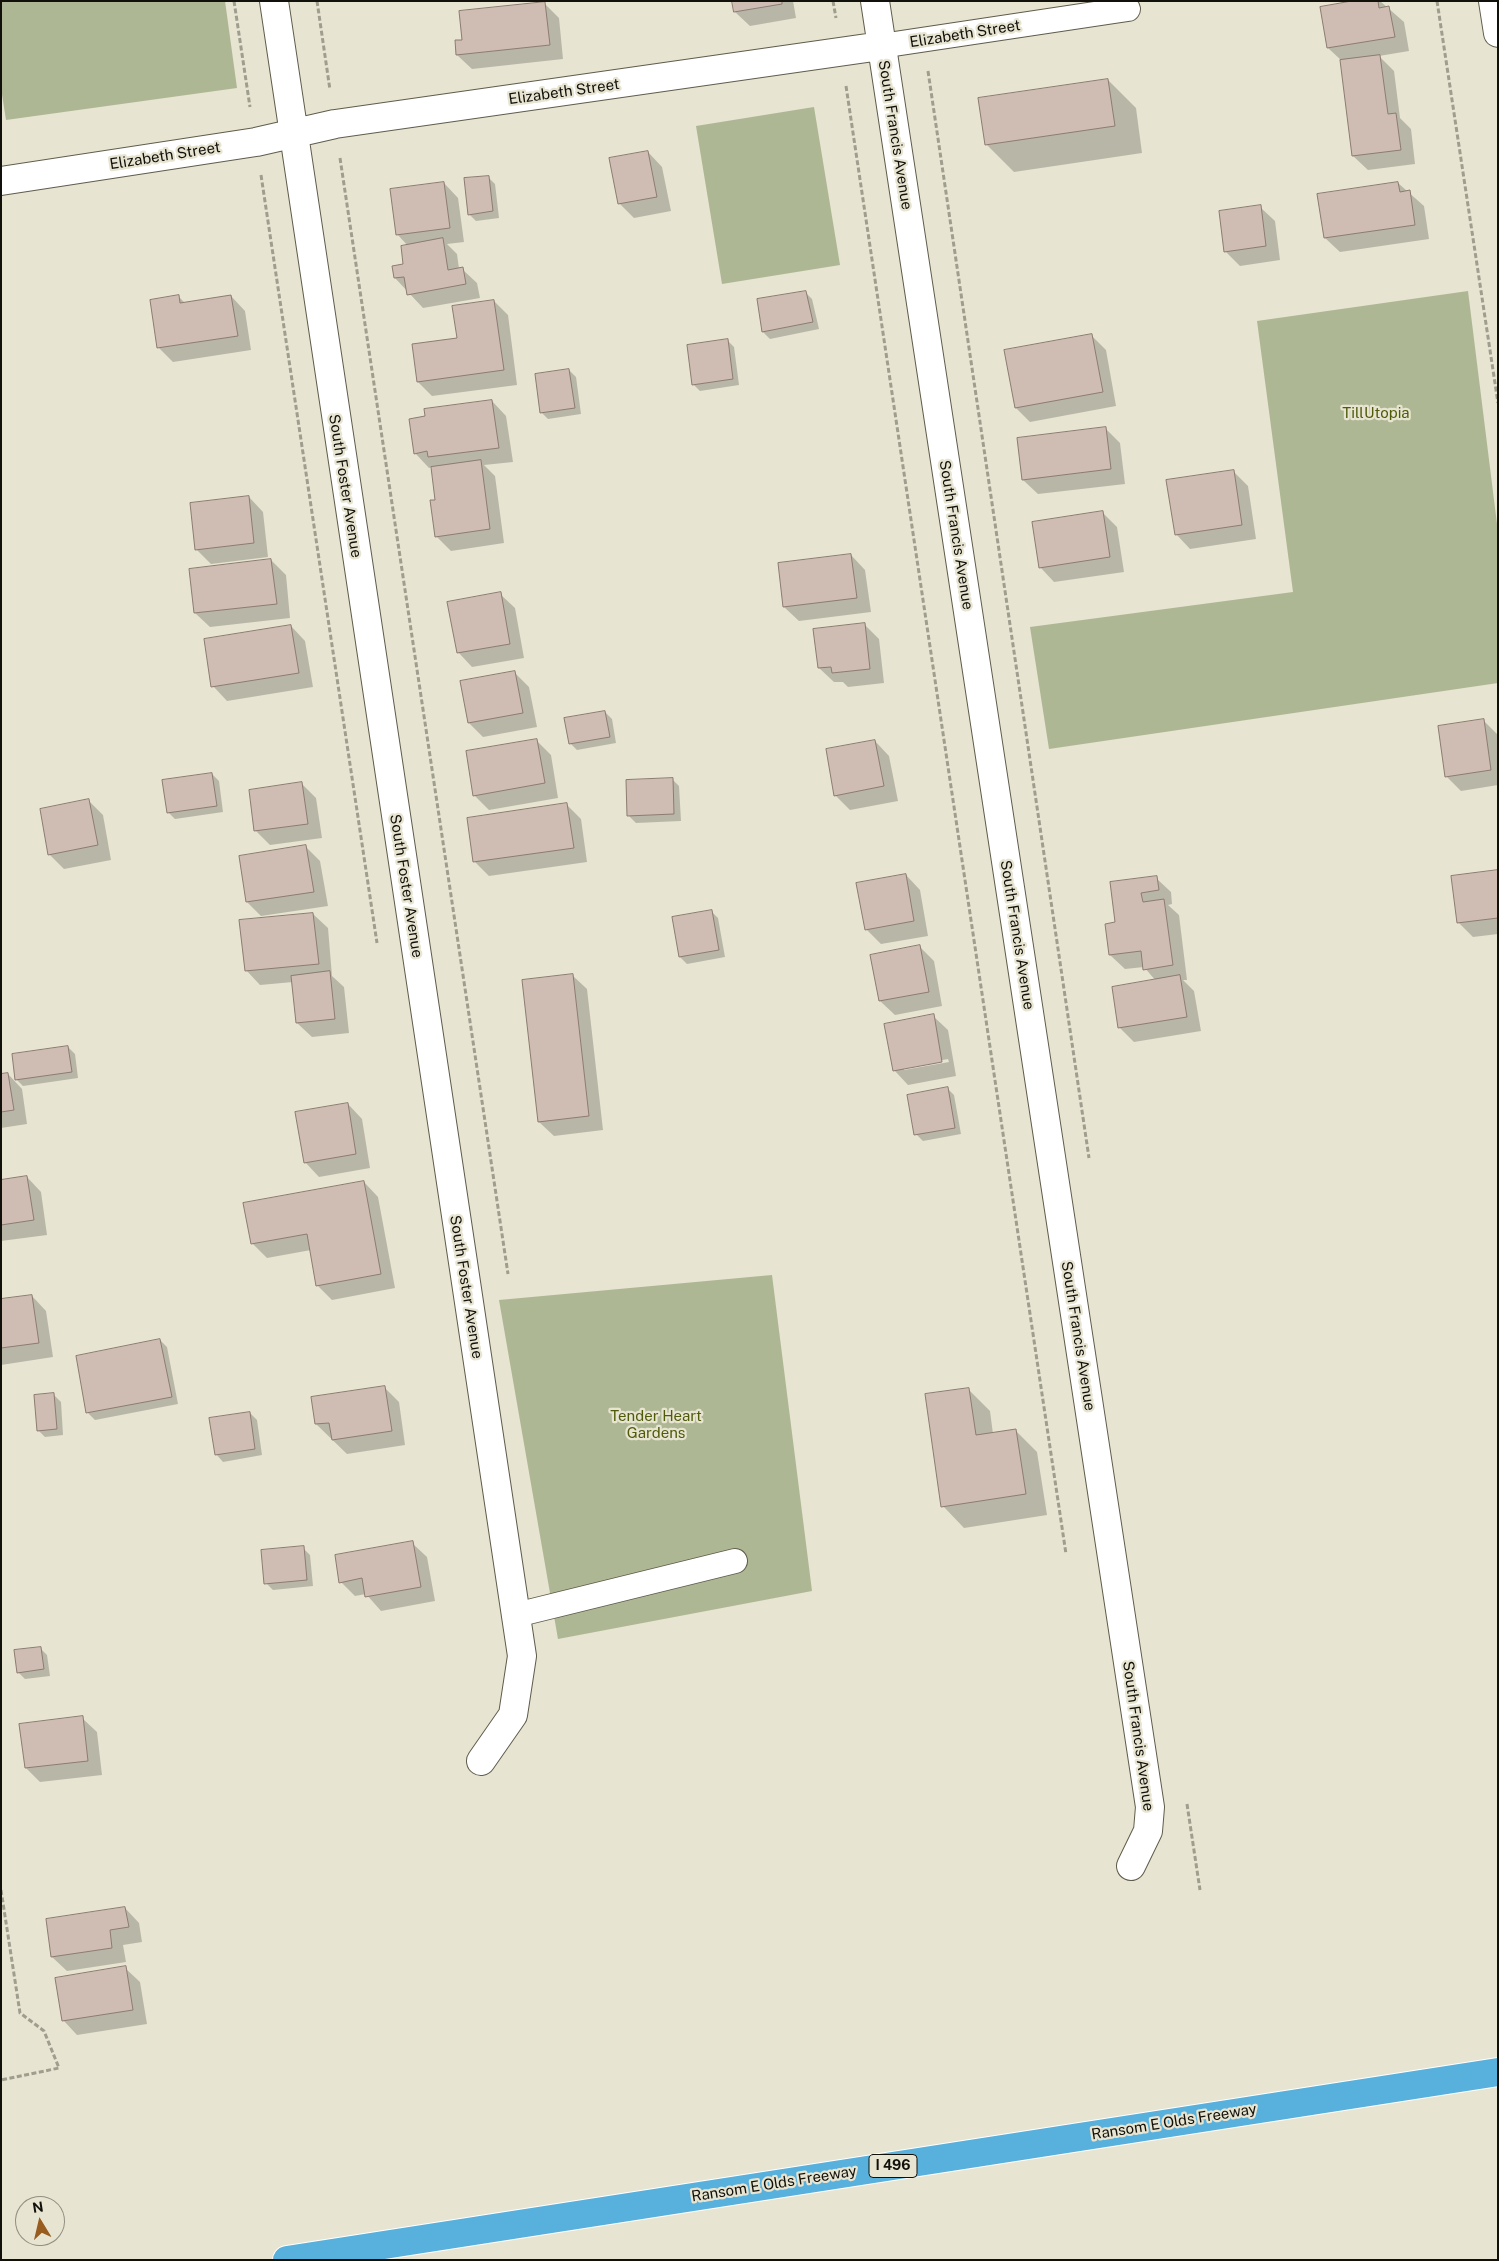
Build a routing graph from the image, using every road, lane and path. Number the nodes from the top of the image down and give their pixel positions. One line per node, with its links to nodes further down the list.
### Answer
1 (234, 1): 15 (path)
2 (274, 1): 14 (street, South Foster Avenue)
3 (317, 1): 13 (path)
4 (833, 1): 12 (path)
5 (875, 1): 11 (street, South Francis Avenue)
6 (1437, 1): 17 (path)
7 (1493, 1): 9 (street)
8 (1128, 9): 10 (lane, Elizabeth Street)
9 (1498, 33)
10 (923, 40): 11 (lane, Elizabeth Street); 19 (path)
11 (881, 46): 12 (street, Elizabeth Street); 26 (street, South Francis Avenue)
12 (841, 53): 13 (street, Elizabeth Street); 21 (path)
13 (335, 124): 14 (street, Elizabeth Street); 20 (path)
14 (292, 134): 15 (street, Elizabeth Street); 23 (street, South Foster Avenue)
15 (256, 142): 16 (street, Elizabeth Street); 18 (path)
16 (1, 181)
17 (1498, 403)
18 (378, 948)
19 (1090, 1165)
20 (508, 1274)
21 (1066, 1554)
22 (735, 1561): 23 (lane)
23 (516, 1615): 24 (street, South Foster Avenue)
24 (481, 1762)
25 (1187, 1802): 28 (path)
26 (1131, 1866)
27 (1, 1890): 30 (path)
28 (1200, 1890)
29 (1498, 2072): 31 (highway, Ransom E Olds Freeway / I 496)
30 (1, 2080)
31 (287, 2260)

